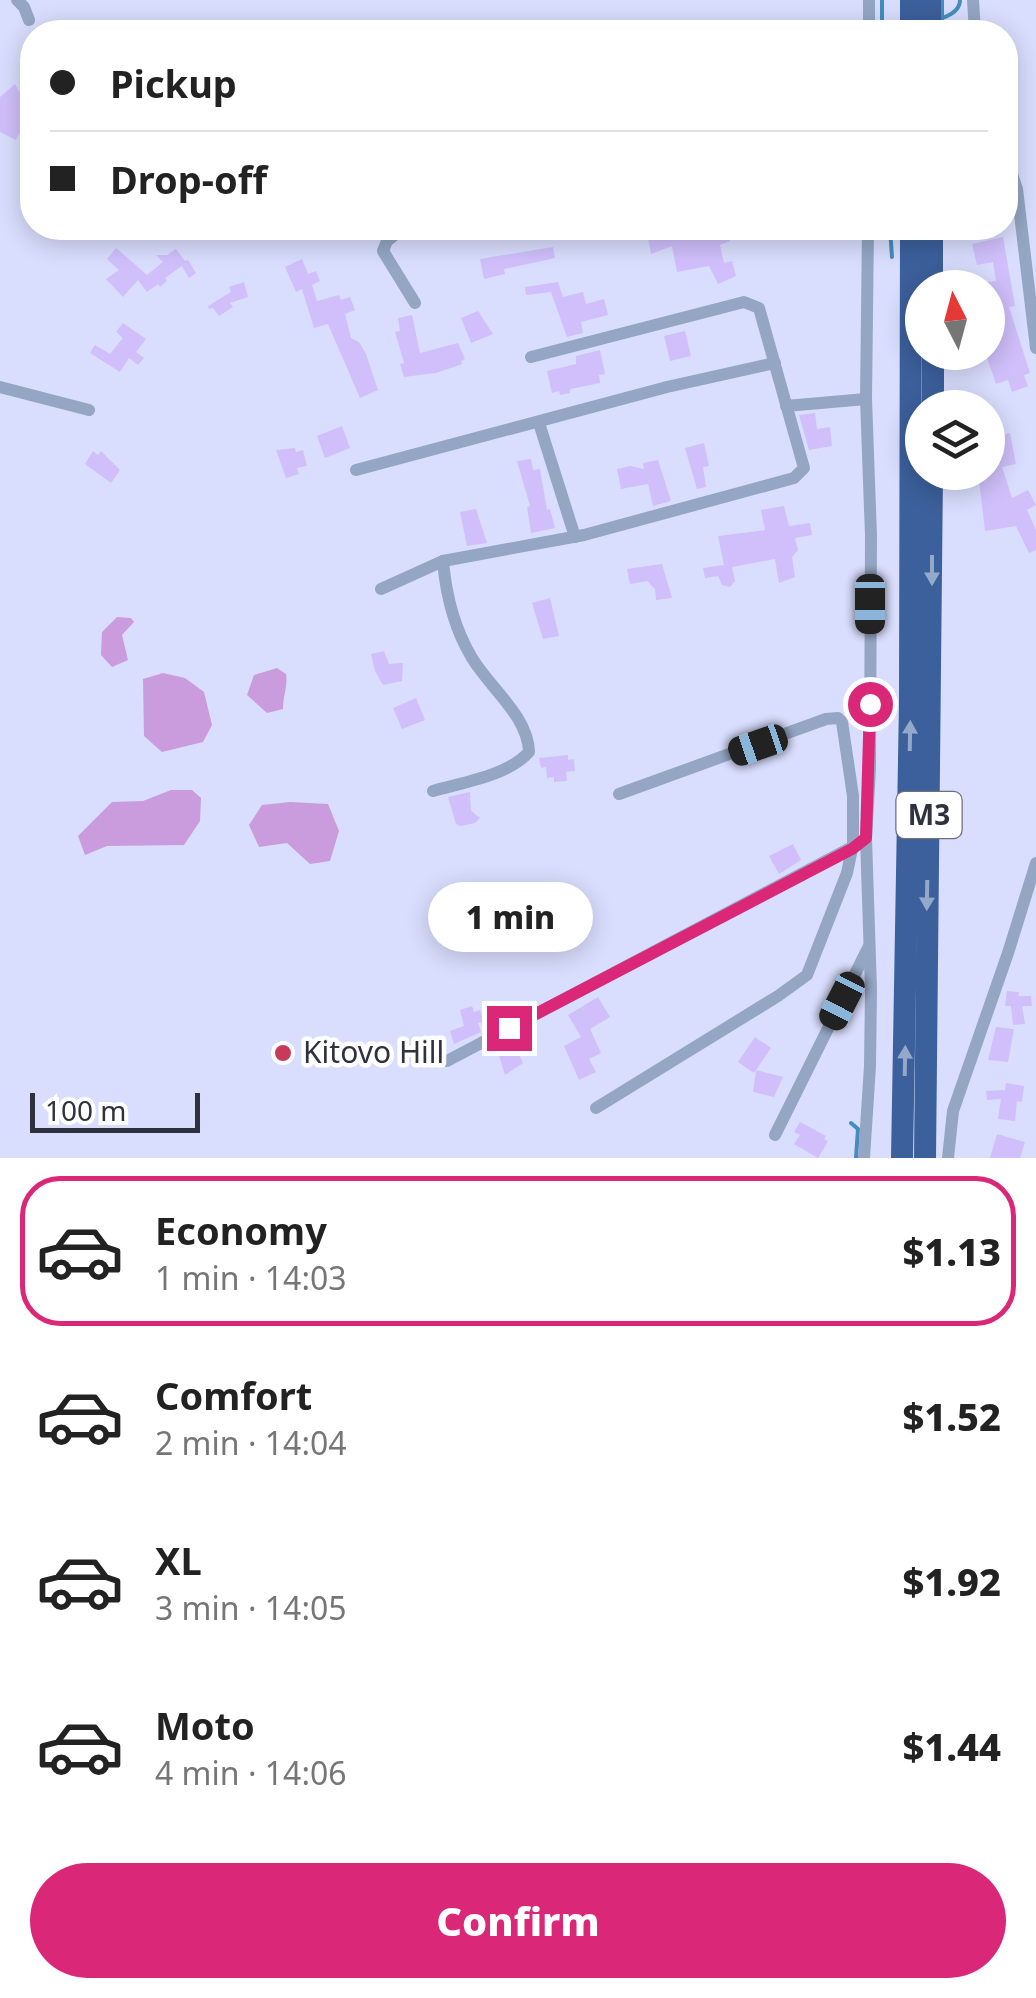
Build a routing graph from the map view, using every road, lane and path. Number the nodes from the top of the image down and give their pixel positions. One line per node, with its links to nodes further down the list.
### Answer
1 (16, 0): 2 (street)
2 (30, 20)
3 (1018, 191): 4 (street)
4 (1029, 232): 11 (street)
5 (388, 240): 10 (street)
6 (868, 240): 15 (street)
7 (910, 240): 34 (highway, M3, one-way to 7)
8 (932, 240): 9 (highway)
9 (932, 270)
10 (415, 303)
11 (1036, 347)
12 (531, 357): 13 (street)
13 (775, 363): 16 (street); 18 (street)
14 (0, 387): 17 (street)
15 (866, 399): 16 (street); 26 (street)
16 (786, 406): 21 (street)
17 (89, 410)
18 (540, 423): 19 (street); 21 (street)
19 (356, 470)
20 (932, 490): 35 (highway, M3, one-way to 35)
21 (575, 537): 22 (street)
22 (443, 561): 23 (street); 24 (street)
23 (381, 589)
24 (433, 791)
25 (619, 794): 27 (street)
26 (866, 838): 27 (street); 29 (street)
27 (852, 849): 30 (street); 31 (street)
28 (1036, 863): 36 (street)
29 (870, 943): 32 (street); 33 (street)
30 (447, 1061)
31 (596, 1108)
32 (776, 1134)
33 (864, 1158)
34 (902, 1158)
35 (925, 1158)
36 (948, 1158)

